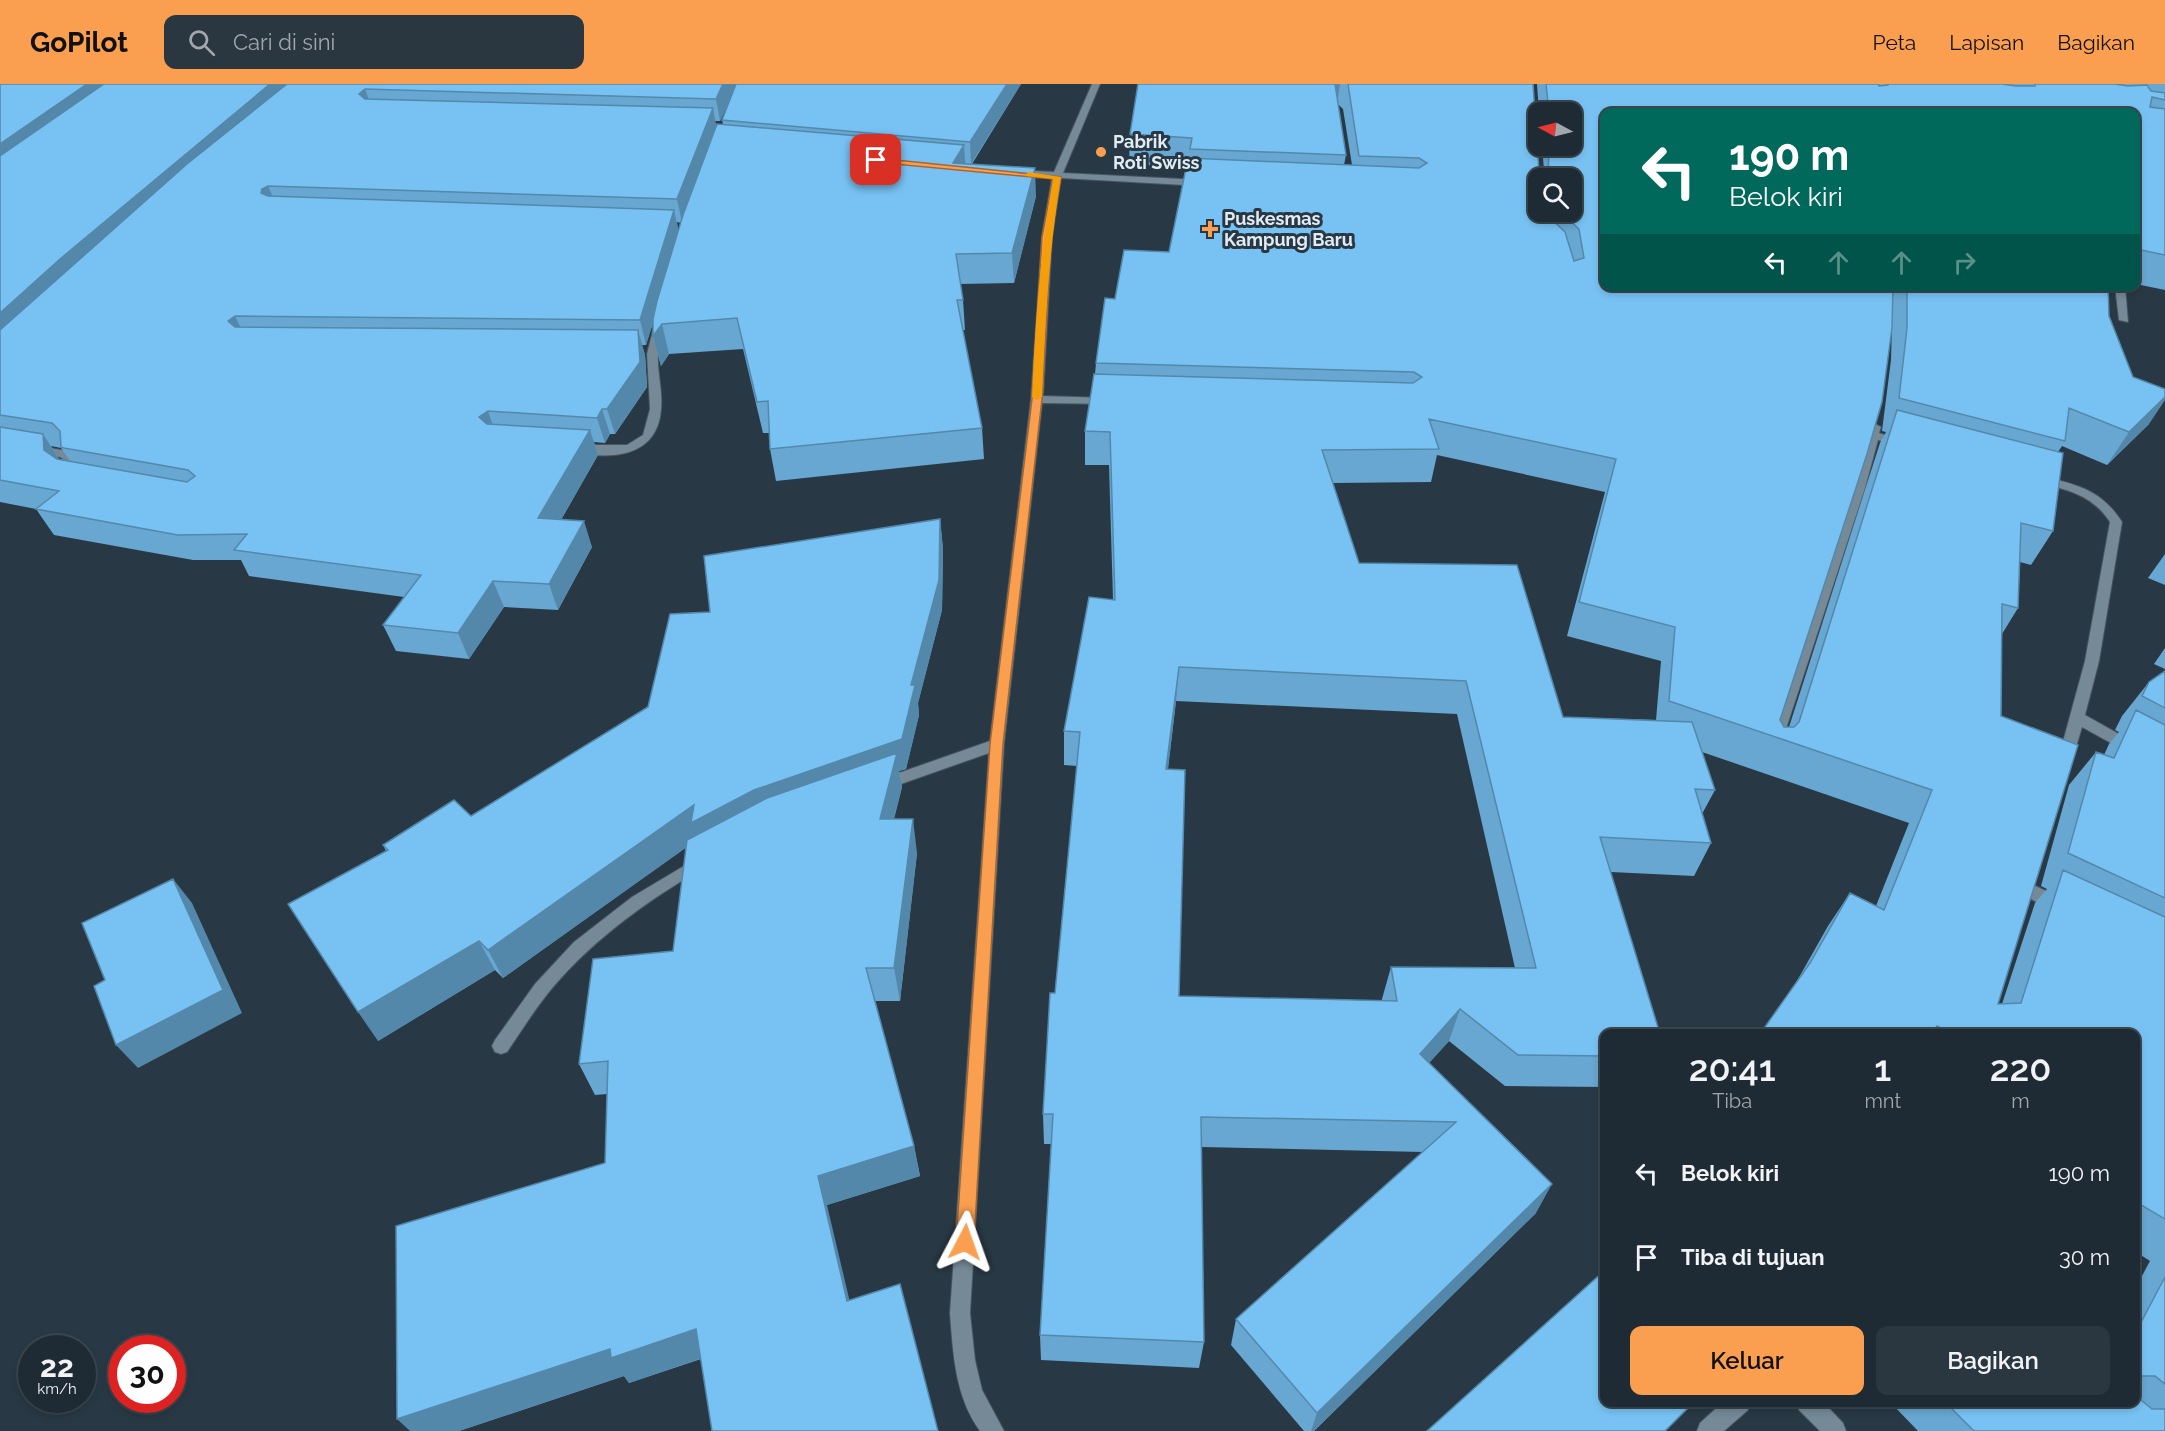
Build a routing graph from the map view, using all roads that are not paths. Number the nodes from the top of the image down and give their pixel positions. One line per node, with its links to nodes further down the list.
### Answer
1 (1096, 84): 3 (street)
2 (1010, 173): 3 (street)
3 (1057, 177): 4 (street); 10 (street)
4 (1209, 184)
5 (2121, 291): 7 (street)
6 (662, 316): 9 (street)
7 (2124, 320)
8 (640, 350): 9 (street)
9 (652, 350): 16 (street)
10 (1037, 399): 11 (street); 20 (street)
11 (1120, 402)
12 (1877, 414): 13 (street)
13 (1874, 435): 15 (street); 21 (street)
14 (0, 444): 18 (street)
15 (1919, 447)
16 (563, 448)
17 (2022, 475): 19 (street)
18 (78, 479)
19 (2077, 717): 22 (street); 23 (street)
20 (997, 744): 24 (street); 31 (street)
21 (1771, 755)
22 (2165, 767)
23 (2062, 772)
24 (866, 790)
25 (716, 854): 28 (street)
26 (2029, 890): 27 (street)
27 (2071, 911)
28 (501, 1046)
29 (1734, 1407): 32 (street)
30 (1812, 1407): 33 (street)
31 (993, 1431)
32 (1708, 1431)
33 (1835, 1431)

